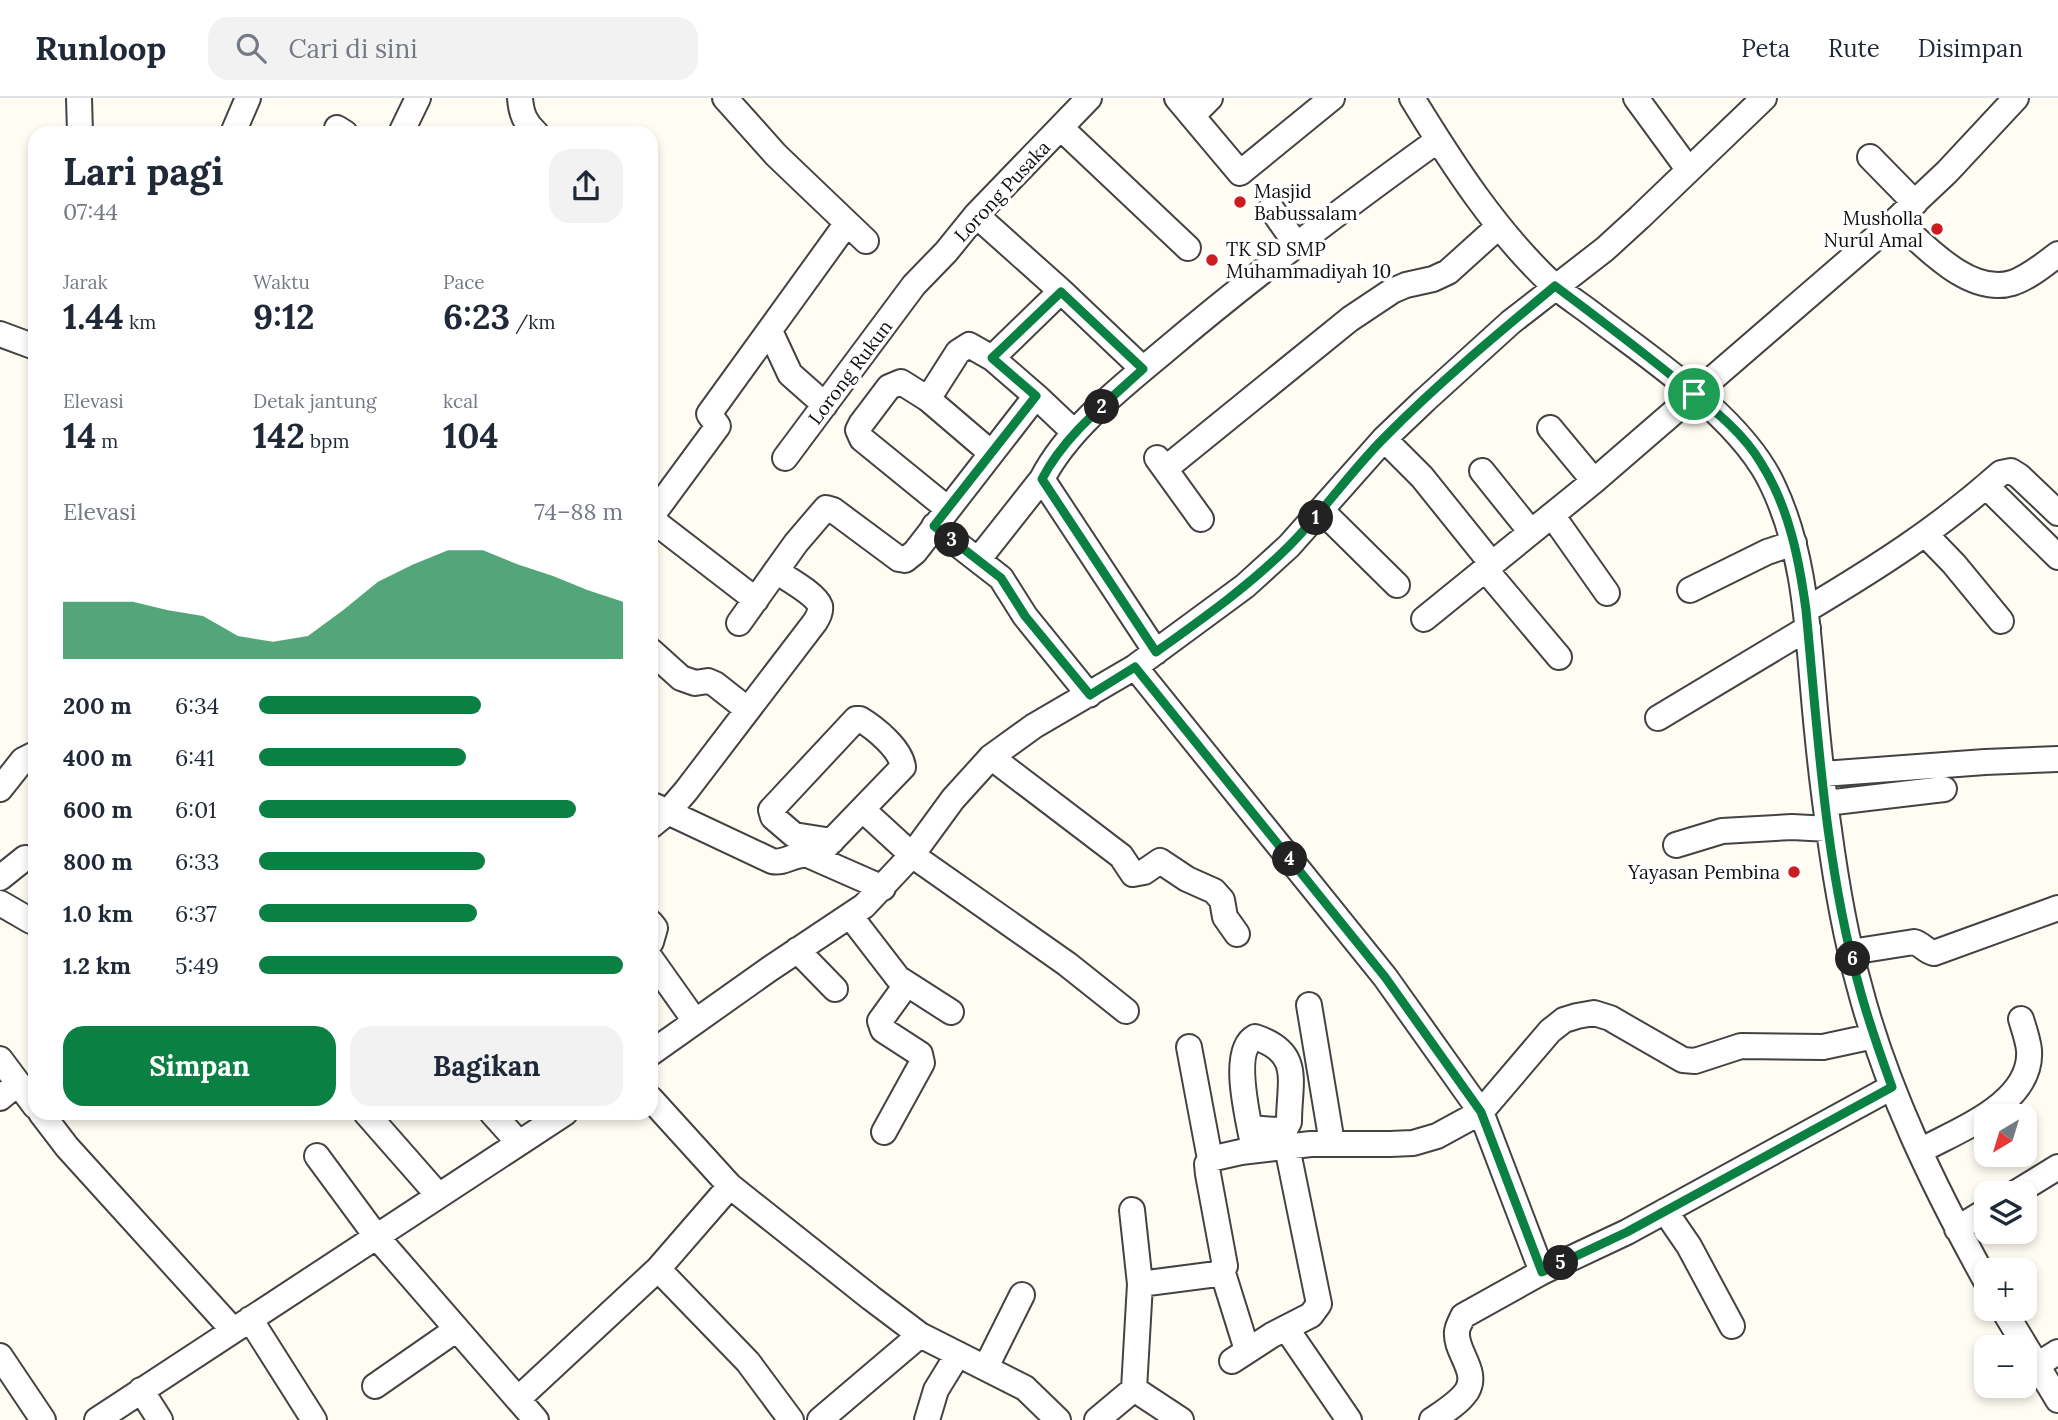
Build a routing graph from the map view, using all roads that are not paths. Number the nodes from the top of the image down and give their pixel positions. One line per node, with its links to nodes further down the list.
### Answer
1 (79, 98): 14 (street)
2 (248, 98): 15 (street)
3 (418, 98): 16 (street)
4 (520, 98): 17 (street)
5 (725, 98): 26 (street)
6 (1089, 98): 18 (street, Lorong Pusaka)
7 (1210, 98): 13 (street)
8 (1332, 98): 13 (street)
9 (1412, 98): 19 (street)
10 (1636, 98): 21 (street)
11 (1764, 98): 21 (street)
12 (2016, 98): 22 (street)
13 (1184, 107)
14 (80, 126)
15 (236, 126)
16 (404, 126)
17 (526, 126)
18 (1061, 128): 24 (street, Lorong Pusaka); 30 (street)
19 (1438, 140): 27 (street); 29 (street)
20 (1870, 157): 22 (street)
21 (1688, 169): 33 (street)
22 (1915, 203): 25 (street)
23 (1271, 208): 29 (street)
24 (976, 215): 32 (street, Lorong Pusaka); 34 (street)
25 (1896, 220): 31 (street); 40 (street)
26 (847, 223): 28 (street); 35 (street)
27 (1498, 227): 33 (street); 58 (street)
28 (866, 241)
29 (1296, 244): 39 (street)
30 (1188, 248)
31 (2058, 254)
32 (914, 285): 43 (street, Lorong Rukun)
33 (1555, 286): 40 (street); 46 (street)
34 (1061, 292): 38 (street); 39 (street)
35 (770, 331): 43 (street); 53 (street)
36 (0, 334): 37 (street)
37 (28, 344)
38 (992, 358): 41 (street); 42 (street)
39 (1143, 369): 45 (street)
40 (1694, 394): 51 (street); 62 (street)
41 (1036, 396): 45 (street); 47 (street)
42 (928, 399): 47 (street); 57 (street)
43 (825, 405): 48 (street, Lorong Rukun)
44 (1550, 428): 51 (street)
45 (1074, 432): 50 (street)
46 (1384, 439): 54 (street); 65 (street)
47 (990, 452): 57 (street)
48 (785, 458)
49 (1482, 471): 60 (street)
50 (1042, 479): 64 (street); 75 (street)
51 (1594, 481): 56 (street)
52 (1986, 486): 55 (street); 61 (street); 63 (street)
53 (658, 508)
54 (1322, 511): 67 (street); 75 (street)
55 (2058, 513)
56 (1552, 515): 60 (street); 69 (street)
57 (941, 517): 64 (street); 66 (street)
58 (1201, 519)
59 (658, 523): 70 (street)
60 (1531, 532): 65 (street)
61 (1926, 535): 72 (street); 73 (street)
62 (1794, 543): 68 (street); 72 (street)
63 (2058, 557)
64 (978, 560): 79 (street)
65 (1489, 566): 71 (street); 77 (street)
66 (776, 571): 70 (street); 80 (street)
67 (1396, 585)
68 (1689, 590)
69 (1606, 593)
70 (756, 600): 74 (street)
71 (1424, 619)
72 (1807, 619): 81 (street); 85 (street)
73 (2001, 621)
74 (739, 623)
75 (1156, 652): 78 (street)
76 (658, 657): 80 (street)
77 (1559, 657)
78 (1135, 667): 79 (street); 121 (street)
79 (1090, 695): 82 (street)
80 (748, 710): 90 (street)
81 (1658, 718)
82 (991, 757): 94 (street); 102 (street)
83 (28, 758): 86 (street)
84 (2058, 759): 85 (street)
85 (1823, 774): 88 (street)
86 (0, 789)
87 (1944, 789): 88 (street)
88 (1826, 803): 92 (street)
89 (863, 810): 89 (street); 94 (street)
90 (658, 812)
91 (658, 815): 97 (street)
92 (1829, 830): 93 (street); 104 (street)
93 (1676, 845)
94 (912, 855): 97 (street); 109 (street)
95 (26, 858): 96 (street)
96 (0, 878)
97 (883, 888): 100 (street)
98 (0, 903): 101 (street)
99 (2058, 908): 104 (street)
100 (851, 917): 103 (street); 106 (street)
101 (28, 919)
102 (1237, 934)
103 (797, 950): 107 (street); 112 (street)
104 (1851, 953): 113 (street)
105 (658, 969): 112 (street)
106 (906, 985): 110 (street); 126 (street)
107 (835, 989)
108 (1309, 1005): 128 (street)
109 (1126, 1011)
110 (951, 1012)
111 (2021, 1019): 130 (street)
112 (695, 1021): 115 (street)
113 (1874, 1037): 117 (street); 121 (street)
114 (1189, 1047): 132 (street)
115 (658, 1048)
116 (0, 1059): 118 (street)
117 (1892, 1087): 130 (street); 138 (street)
118 (9, 1090): 119 (street)
119 (28, 1101)
120 (658, 1107): 135 (street)
121 (1481, 1112): 128 (street); 145 (street)
122 (46, 1120): 148 (street)
123 (372, 1120): 136 (street)
124 (498, 1120): 127 (street)
125 (554, 1120): 127 (street)
126 (884, 1132)
127 (519, 1143): 136 (street)
128 (1332, 1143): 129 (street)
129 (1287, 1147): 132 (street); 150 (street)
130 (1920, 1151): 140 (street)
131 (317, 1156): 141 (street)
132 (1209, 1159): 144 (street)
133 (2058, 1167): 134 (street)
134 (2035, 1181)
135 (730, 1186): 143 (street); 152 (street)
136 (438, 1195): 141 (street)
137 (1132, 1210): 146 (street)
138 (1665, 1211): 145 (street); 149 (street)
139 (1974, 1218): 140 (street)
140 (1957, 1229): 142 (street)
141 (376, 1236): 148 (street); 151 (street)
142 (1974, 1259)
143 (658, 1269): 162 (street); 169 (street)
144 (1222, 1270): 146 (street); 150 (street)
145 (1542, 1272): 176 (street)
146 (1140, 1284): 160 (street)
147 (1022, 1295): 157 (street)
148 (242, 1325): 161 (street); 167 (street)
149 (1731, 1326)
150 (1286, 1328): 175 (street)
151 (457, 1329): 159 (street); 162 (street)
152 (920, 1335): 154 (street); 170 (street)
153 (2058, 1352): 156 (street)
154 (958, 1354): 157 (street); 171 (street)
155 (0, 1356): 164 (street)
156 (2037, 1364)
157 (986, 1367): 172 (street)
158 (2037, 1367): 163 (street)
159 (375, 1386)
160 (1134, 1389): 173 (street); 174 (street)
161 (141, 1390): 165 (street); 166 (street)
162 (518, 1399): 168 (street)
163 (2058, 1400)
164 (43, 1420)
165 (97, 1420)
166 (160, 1420)
167 (314, 1420)
168 (536, 1420)
169 (791, 1420)
170 (820, 1420)
171 (927, 1420)
172 (1058, 1420)
173 (1097, 1420)
174 (1181, 1420)
175 (1349, 1420)
176 (1432, 1420)

